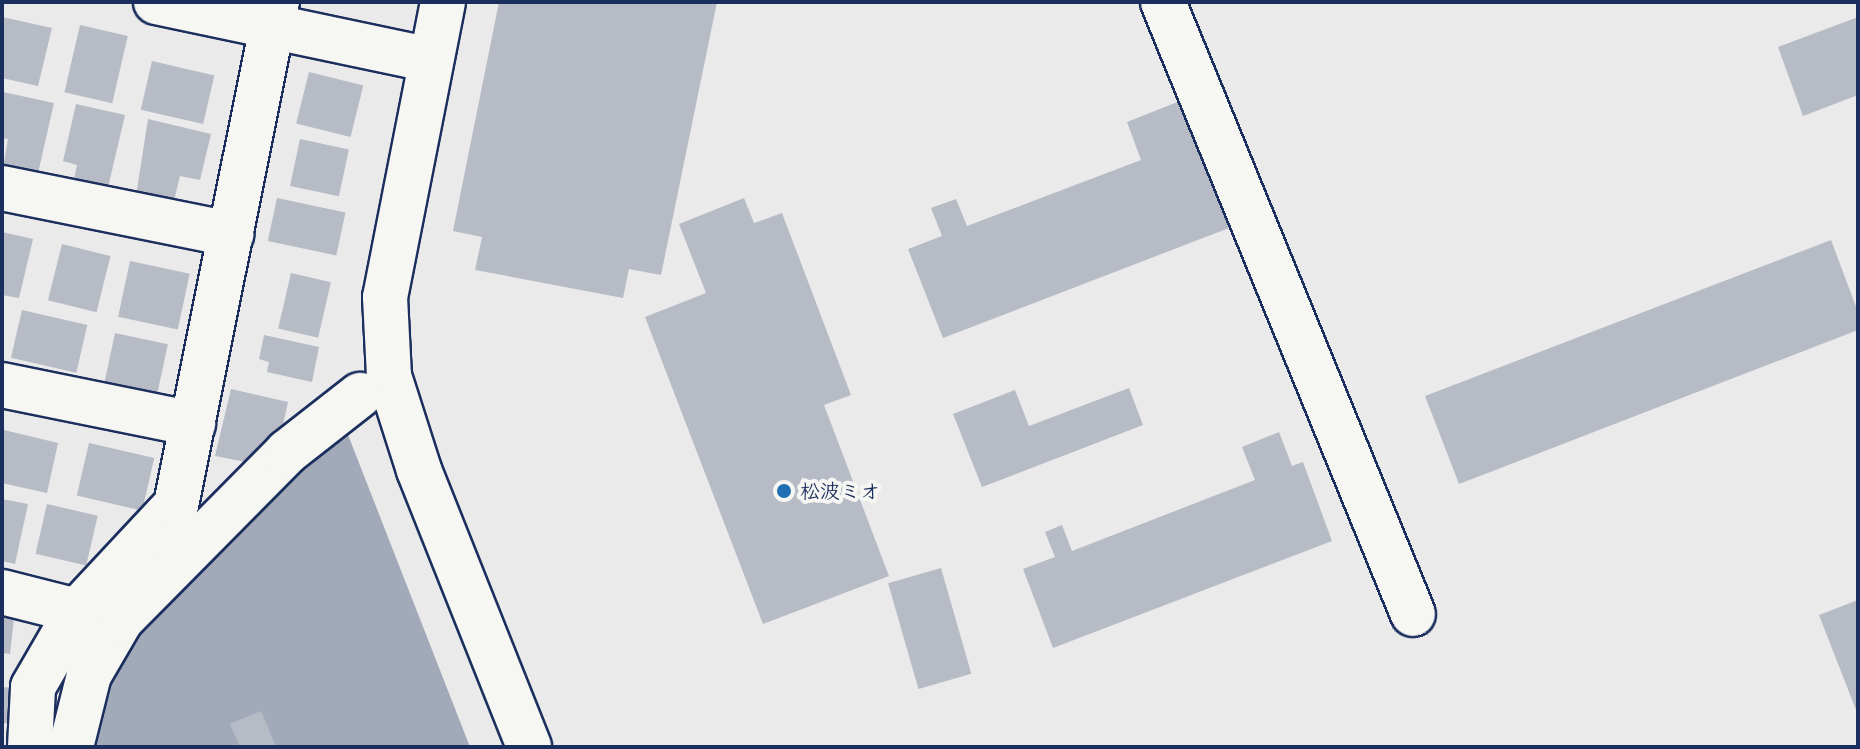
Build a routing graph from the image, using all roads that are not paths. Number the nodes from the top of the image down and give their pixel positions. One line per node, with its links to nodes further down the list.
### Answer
1 (156, 2): 4 (street)
2 (443, 2): 5 (street)
3 (1163, 2): 13 (street)
4 (275, 14): 5 (street); 7 (street)
5 (431, 60): 16 (street)
6 (2, 188): 7 (street)
7 (231, 234): 10 (street)
8 (2, 385): 10 (street)
9 (360, 395): 15 (street)
10 (193, 424): 12 (street)
11 (2, 592): 12 (street)
12 (77, 611): 14 (street)
13 (1413, 614)
14 (30, 747)
15 (71, 747)
16 (529, 747)

